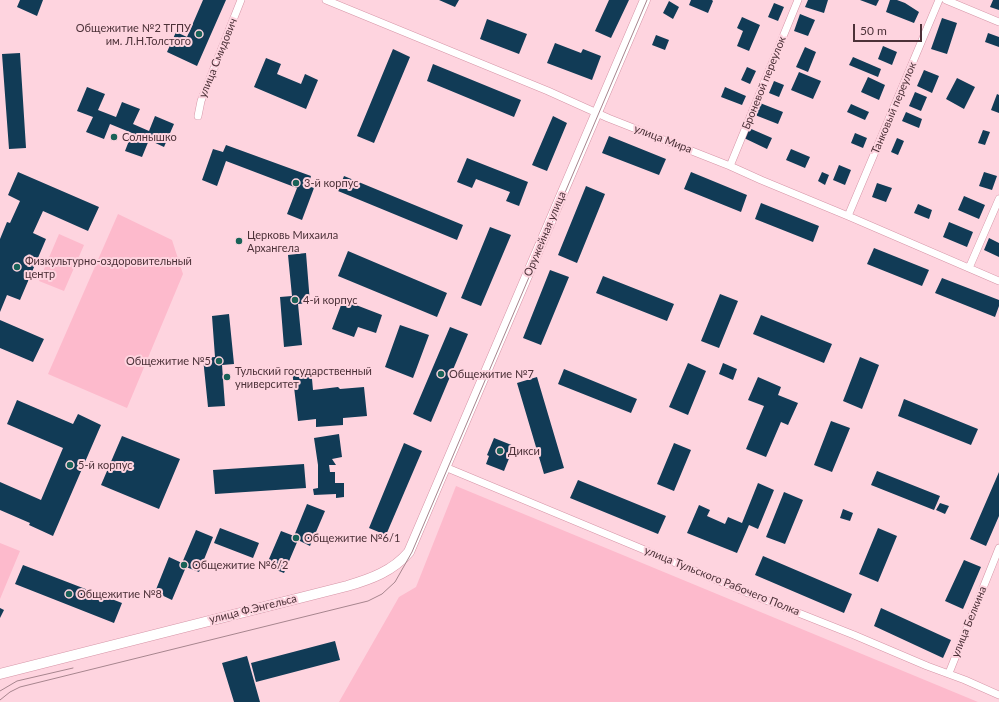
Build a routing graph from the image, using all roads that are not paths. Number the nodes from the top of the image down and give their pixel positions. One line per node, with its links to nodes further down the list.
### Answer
1 (241, 0): 9 (street, улица Смидович)
2 (326, 0): 8 (street, улица Мира)
3 (644, 0): 8 (street, Оружейная улица)
4 (798, 0): 10 (street, Броневой переулок)
5 (939, 0): 12 (street, Танковый переулок)
6 (946, 0): 7 (street)
7 (999, 22)
8 (596, 113): 10 (street, улица Мира); 15 (street, Оружейная улица)
9 (198, 116)
10 (730, 166): 12 (street, улица Мира)
11 (999, 199): 13 (street)
12 (848, 216): 13 (street, улица Мира)
13 (969, 268): 14 (street, улица Мира)
14 (999, 281)
15 (445, 467): 17 (street, улица Тульского Рабочего Полка); 18 (street, улица Ф.Энгельса)
16 (999, 548): 17 (street, улица Белкина)
17 (949, 673): 19 (street, улица Тульского Рабочего Полка)
18 (0, 674)
19 (999, 695)

